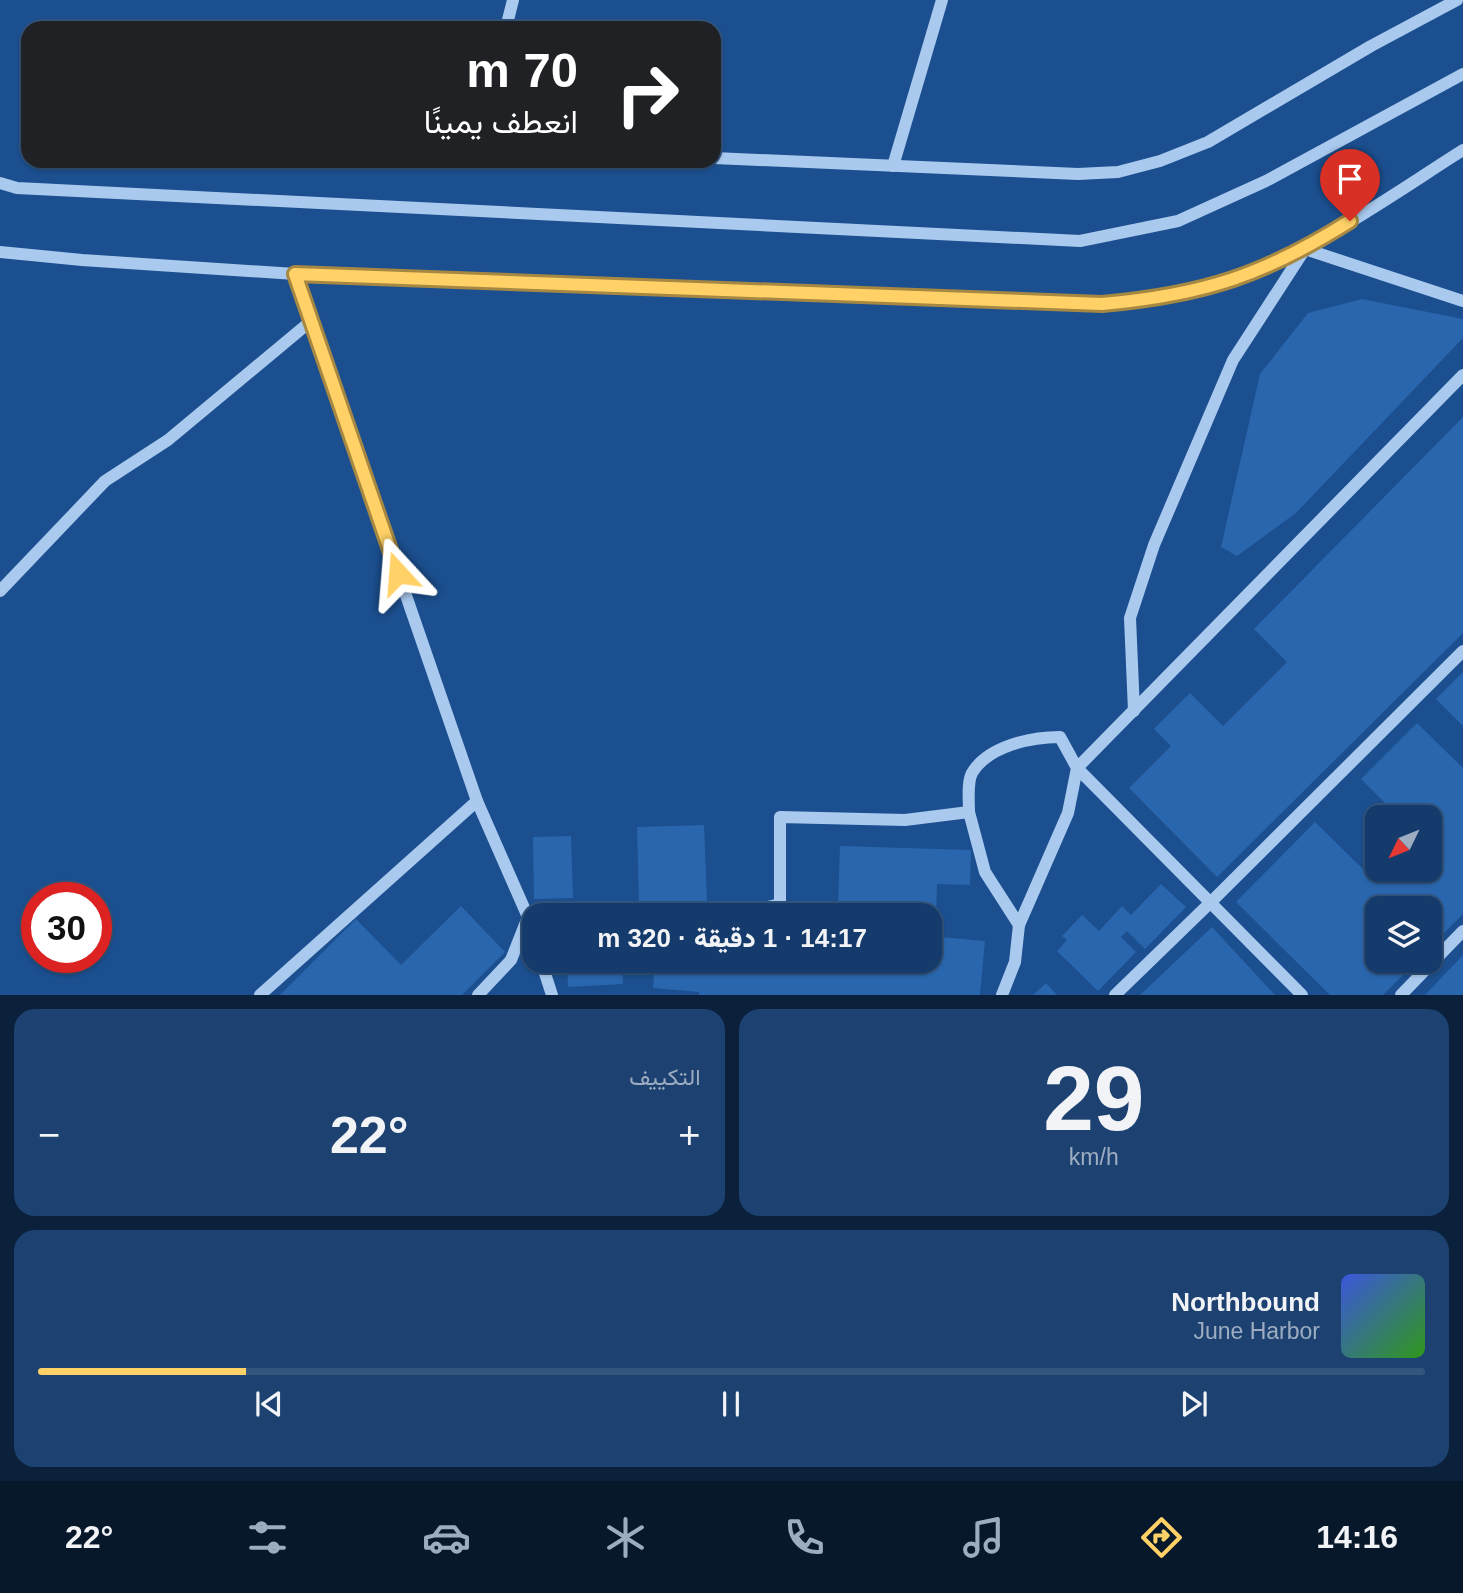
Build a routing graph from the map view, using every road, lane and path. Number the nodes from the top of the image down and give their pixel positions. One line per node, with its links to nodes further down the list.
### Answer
1 (513, 0): 4 (street)
2 (942, 0): 8 (street)
3 (1457, 0): 8 (street)
4 (508, 21)
5 (1463, 74): 9 (street)
6 (1463, 150): 10 (street)
7 (721, 158): 8 (street)
8 (893, 166)
9 (0, 183)
10 (1305, 249): 12 (street); 13 (street); 18 (street)
11 (0, 252): 12 (street)
12 (295, 274): 14 (street)
13 (1463, 301)
14 (311, 321): 16 (street); 20 (street)
15 (1463, 375): 18 (street)
16 (0, 591)
17 (1463, 652): 22 (street)
18 (1134, 711): 19 (street)
19 (1077, 768): 21 (street); 22 (street); 25 (street)
20 (477, 801): 23 (street); 29 (street)
21 (969, 812): 24 (street); 25 (street)
22 (1212, 901): 33 (street); 34 (street)
23 (525, 903)
24 (780, 903)
25 (1019, 925): 32 (street)
26 (1463, 931): 35 (street)
27 (522, 937): 30 (street)
28 (545, 973): 31 (street)
29 (260, 995)
30 (478, 995)
31 (552, 995)
32 (1002, 995)
33 (1115, 995)
34 (1302, 995)
35 (1401, 995)

